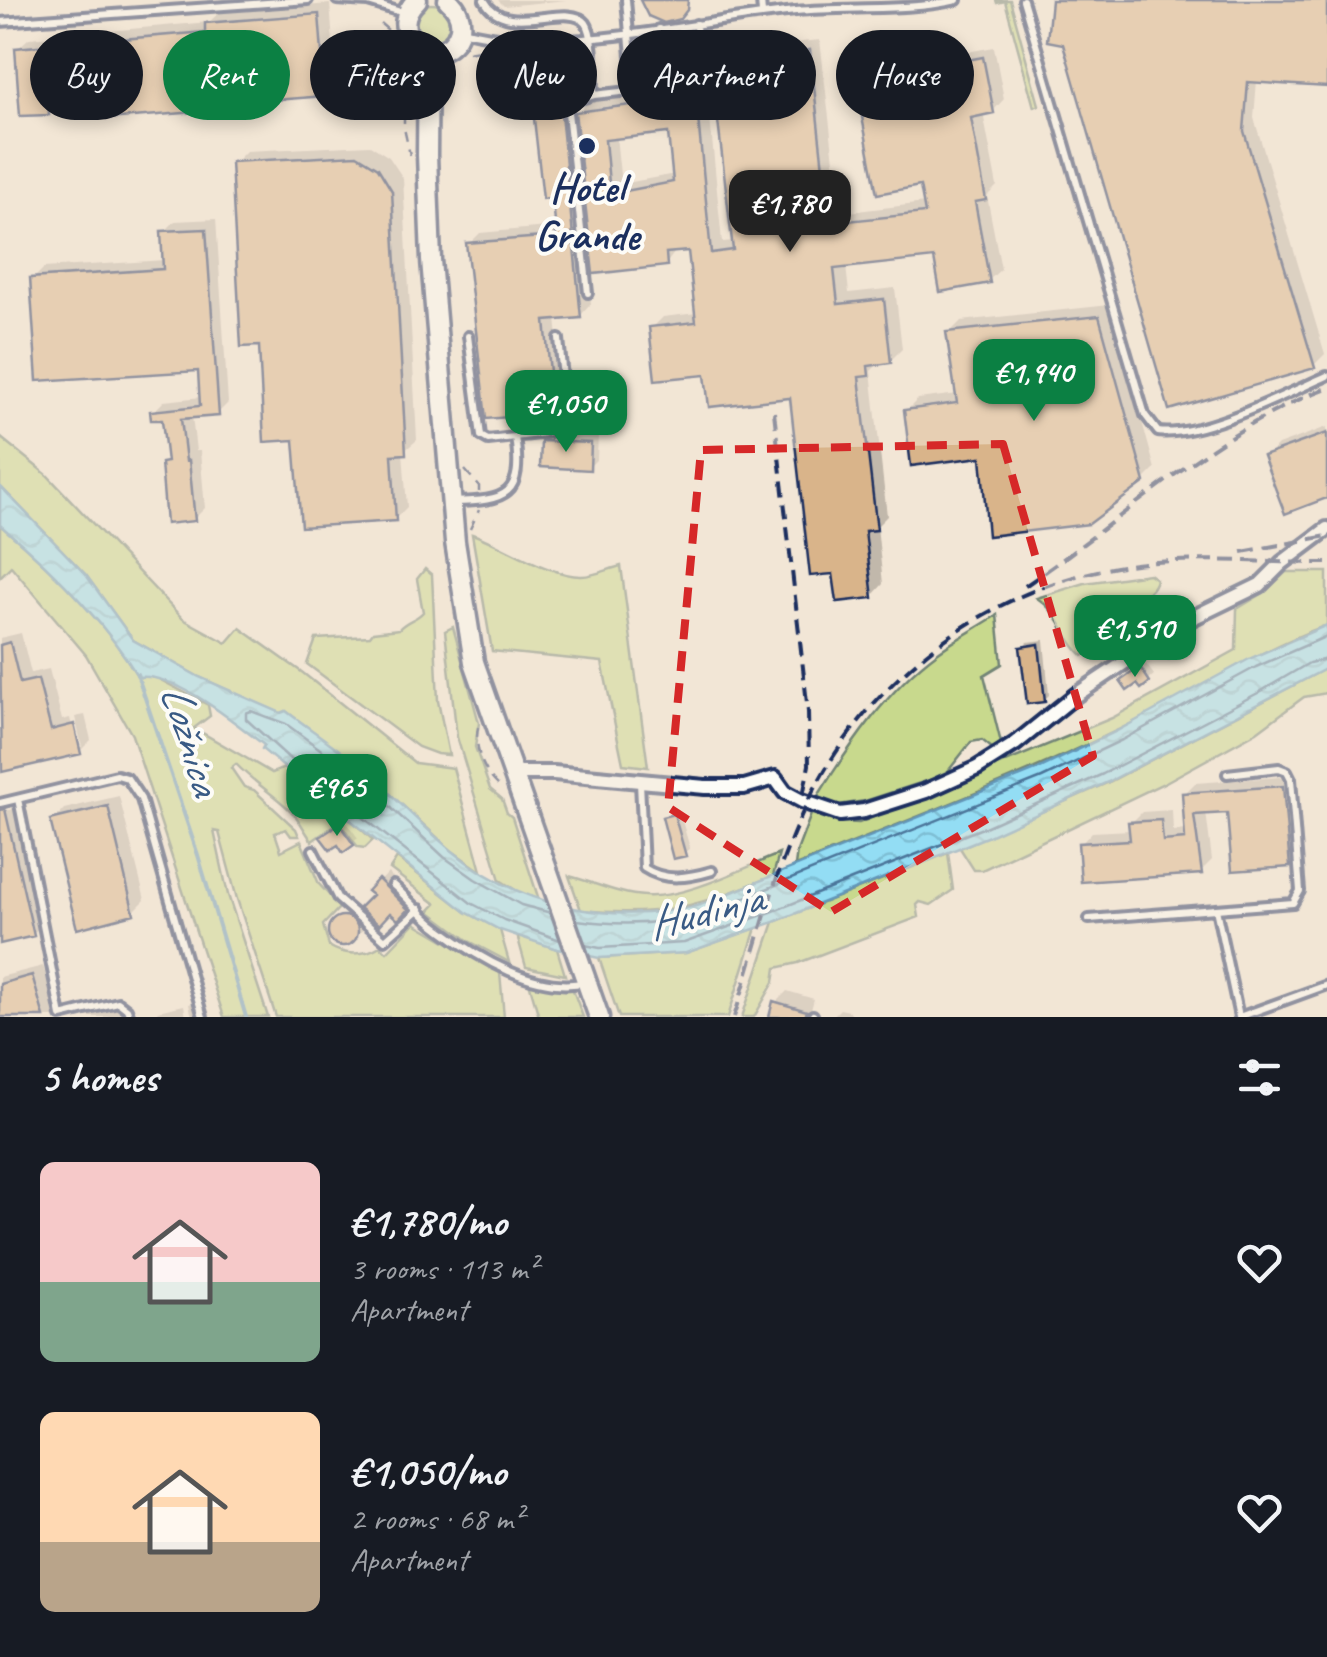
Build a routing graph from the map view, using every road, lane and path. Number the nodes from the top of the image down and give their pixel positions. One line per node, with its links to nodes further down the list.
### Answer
1 (308, 0): 11 (lane)
2 (337, 0): 9 (lane)
3 (484, 0): 15 (lane)
4 (626, 0): 16 (lane)
5 (761, 0): 10 (lane)
6 (957, 0): 10 (lane)
7 (1023, 0): 28 (lane)
8 (455, 2): 14 (street)
9 (412, 7)
10 (762, 14): 12 (lane)
11 (0, 22)
12 (696, 24): 13 (lane); 18 (lane)
13 (658, 29): 17 (lane)
14 (460, 30): 19 (lane); 20 (street)
15 (588, 30)
16 (628, 30)
17 (650, 30)
18 (696, 30)
19 (476, 32)
20 (456, 36)
21 (476, 50): 22 (path)
22 (468, 52)
23 (427, 120): 32 (street)
24 (569, 120): 25 (lane)
25 (588, 293)
26 (468, 336): 29 (lane)
27 (559, 338): 29 (lane)
28 (1327, 376)
29 (516, 437): 31 (lane)
30 (463, 468): 31 (path)
31 (480, 499): 32 (lane); 34 (path)
32 (452, 502): 35 (street)
33 (1327, 529): 37 (street)
34 (467, 534)
35 (513, 773): 37 (street); 46 (street)
36 (1227, 774): 43 (lane)
37 (640, 781): 41 (lane)
38 (18, 799): 39 (lane); 48 (lane); 49 (lane)
39 (0, 803)
40 (313, 850): 44 (lane)
41 (712, 871)
42 (393, 885): 44 (lane)
43 (1216, 909): 45 (lane); 51 (lane)
44 (420, 910): 46 (lane)
45 (1090, 919)
46 (586, 978): 50 (street)
47 (1327, 985): 51 (lane)
48 (130, 1017)
49 (203, 1017)
50 (599, 1017)
51 (1239, 1017)

